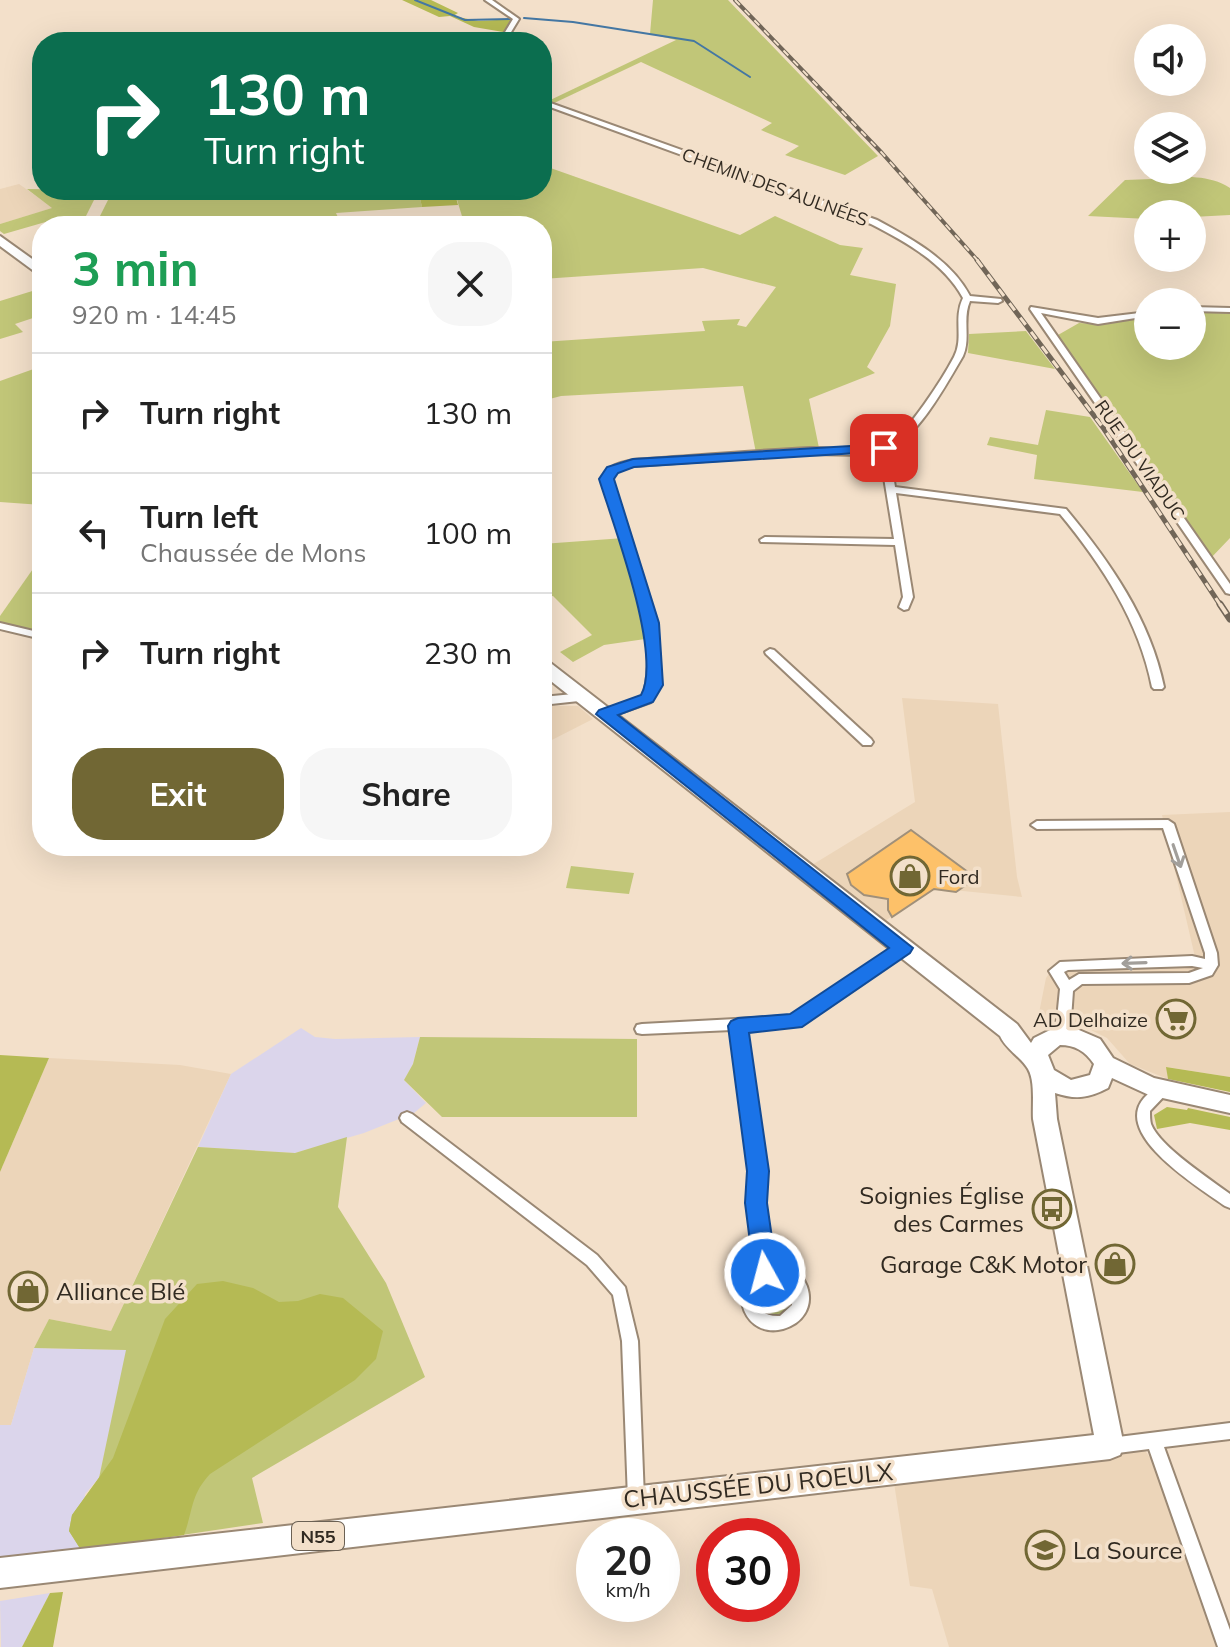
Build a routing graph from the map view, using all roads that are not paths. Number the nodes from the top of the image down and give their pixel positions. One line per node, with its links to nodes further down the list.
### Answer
1 (488, 0): 2 (street)
2 (508, 32)
3 (552, 106): 6 (street, CHEMIN DES AULNÉES)
4 (0, 240): 5 (main road)
5 (32, 265)
6 (967, 298): 7 (street); 11 (street)
7 (998, 301)
8 (1206, 309): 9 (street)
9 (1230, 310)
10 (1134, 316): 15 (street, RUE DU VIADUC)
11 (884, 448): 12 (street); 24 (street)
12 (890, 489): 14 (street); 21 (street)
13 (765, 540): 14 (street)
14 (898, 542): 16 (street)
15 (1230, 591)
16 (904, 607)
17 (0, 626): 18 (street)
18 (32, 634)
19 (770, 652): 25 (street)
20 (552, 673): 22 (main road)
21 (1158, 687)
22 (584, 697): 23 (street); 24 (main road)
23 (552, 700)
24 (605, 714): 27 (main road)
25 (867, 742)
26 (1037, 825): 28 (street, one-way to 28)
27 (903, 948): 31 (street); 33 (main road)
28 (1211, 965): 29 (street); 29 (street, one-way to 29)
29 (1067, 989): 30 (street)
30 (1066, 1006): 34 (street); 35 (street)
31 (738, 1026): 32 (street); 44 (street)
32 (642, 1029)
33 (1009, 1030): 34 (main road); 37 (main road)
34 (1052, 1038): 35 (main road); 37 (main road)
35 (1084, 1040): 36 (main road)
36 (1105, 1064): 38 (main road); 39 (main road)
37 (1039, 1068): 38 (main road); 41 (main road)
38 (1083, 1088): 39 (main road); 41 (main road)
39 (1157, 1088): 40 (main road); 43 (street)
40 (1230, 1104)
41 (1045, 1111): 47 (main road)
42 (407, 1118): 48 (street)
43 (1230, 1202)
44 (765, 1273)
45 (1230, 1431): 46 (street, CHAUSSÉE DU ROEULX)
46 (1154, 1441): 47 (street, CHAUSSÉE DU ROEULX); 50 (street)
47 (1110, 1446): 48 (main road, CHAUSSÉE DU ROEULX / N55)
48 (636, 1499): 49 (main road, CHAUSSÉE DU ROEULX / N55)
49 (0, 1573)
50 (1227, 1647)

